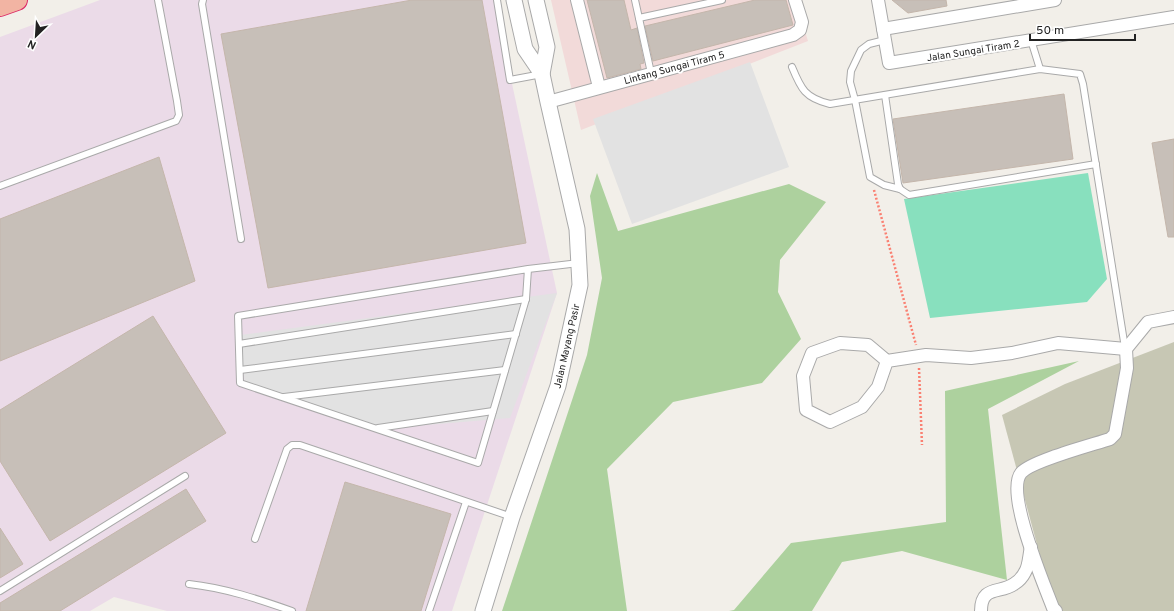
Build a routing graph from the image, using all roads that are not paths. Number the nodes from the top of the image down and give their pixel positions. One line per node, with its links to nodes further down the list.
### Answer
1 (17, 0): 13 (highway)
2 (158, 0): 27 (lane)
3 (203, 0): 29 (lane)
4 (497, 0): 21 (lane)
5 (514, 0): 21 (street, Jalan Mayang Pasir)
6 (536, 0): 21 (street, Jalan Mayang Pasir)
7 (577, 0): 22 (street)
8 (635, 0): 15 (lane)
9 (722, 0): 15 (lane)
10 (795, 0): 20 (street, Lintang Sungai Tiram 5)
11 (878, 0): 16 (street)
12 (1055, 0): 16 (street)
13 (0, 6)
14 (1174, 17): 17 (street, Jalan Sungai Tiram 2)
15 (639, 18): 20 (lane)
16 (884, 34): 17 (street, Jalan Sungai Tiram 2); 24 (lane)
17 (1031, 40): 19 (lane)
18 (792, 66): 24 (lane)
19 (1040, 69): 23 (lane); 26 (lane)
20 (651, 73): 22 (street, Lintang Sungai Tiram 5)
21 (542, 74): 25 (street, Jalan Mayang Pasir)
22 (599, 88): 25 (street, Lintang Sungai Tiram 5)
23 (885, 95): 24 (lane); 28 (lane)
24 (855, 100): 28 (lane)
25 (548, 102): 30 (street, Jalan Mayang Pasir)
26 (1096, 164): 28 (lane); 36 (lane)
27 (0, 186)
28 (900, 189)
29 (241, 239)
30 (579, 263): 31 (lane); 45 (street, Jalan Mayang Pasir)
31 (528, 269): 32 (lane); 35 (lane)
32 (526, 299): 34 (lane); 35 (lane)
33 (1174, 317): 36 (street)
34 (516, 334): 38 (lane); 39 (lane)
35 (239, 344): 38 (lane)
36 (1126, 350): 37 (street); 47 (street)
37 (887, 361): 37 (street)
38 (240, 370): 40 (lane)
39 (505, 370): 40 (lane); 41 (lane)
40 (282, 397): 42 (lane)
41 (493, 411): 42 (lane); 42 (lane)
42 (375, 428)
43 (185, 476): 49 (lane)
44 (466, 502): 45 (lane); 46 (lane); 51 (lane)
45 (512, 518): 52 (street, Jalan Mayang Pasir)
46 (254, 539)
47 (1031, 547): 53 (street); 54 (street)
48 (189, 584): 50 (lane)
49 (0, 591)
50 (292, 611)
51 (428, 611)
52 (483, 611)
53 (981, 611)
54 (1056, 611)

